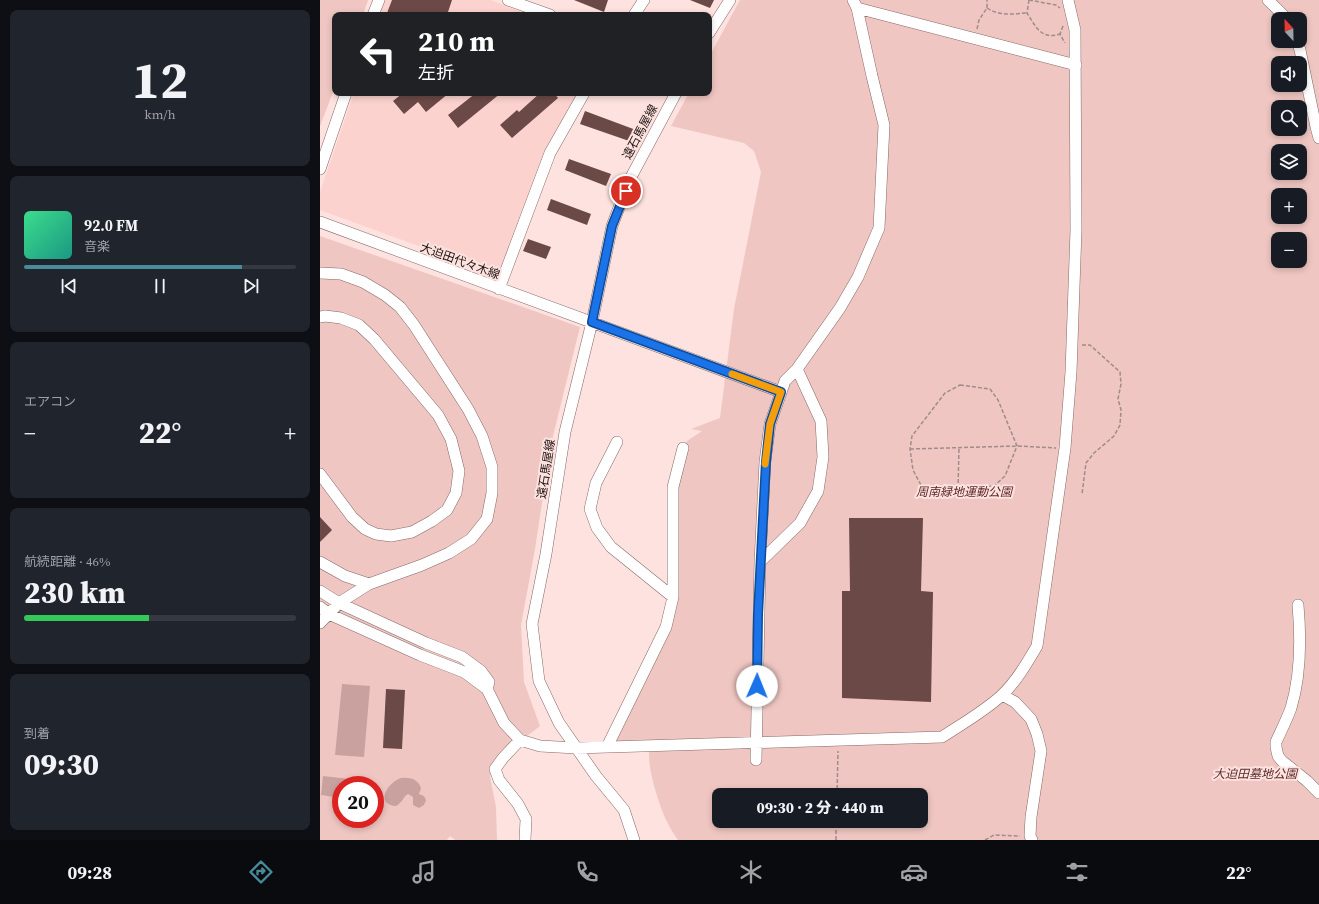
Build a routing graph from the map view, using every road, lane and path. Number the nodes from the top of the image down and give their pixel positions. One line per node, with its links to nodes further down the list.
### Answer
1 (379, 0): 12 (street)
2 (508, 0): 13 (street)
3 (644, 0): 14 (street)
4 (730, 0): 18 (street)
5 (987, 0): 10 (path)
6 (1029, 0): 11 (path); 16 (path)
7 (1068, 0): 21 (street)
8 (1268, 0): 15 (street)
9 (855, 4): 19 (street); 33 (street)
10 (987, 8): 16 (path); 19 (path)
11 (1063, 11)
12 (374, 12)
13 (542, 12)
14 (636, 12)
15 (1280, 12)
16 (1027, 13): 17 (path)
17 (1064, 22)
18 (712, 28)
19 (974, 38): 21 (street)
20 (1299, 48): 25 (street)
21 (1076, 65): 32 (street)
22 (345, 96): 26 (street)
23 (582, 96): 29 (street)
24 (674, 96): 31 (street, 遠石馬屋線)
25 (1319, 138)
26 (320, 169)
27 (320, 222): 29 (street, 大迫田代々木線)
28 (320, 273): 46 (street)
29 (499, 289): 31 (street, 大迫田代々木線)
30 (320, 317): 41 (street)
31 (592, 322): 34 (street, 大迫田代々木線); 61 (street, 遠石馬屋線)
32 (1072, 344): 39 (street); 43 (path)
33 (797, 369): 34 (street); 45 (street)
34 (781, 392): 45 (street)
35 (617, 442): 48 (street)
36 (1017, 446): 38 (path); 39 (path); 40 (path); 42 (path)
37 (683, 448): 48 (street)
38 (959, 448): 40 (path); 42 (path)
39 (1065, 448): 56 (street)
40 (910, 449): 42 (path)
41 (320, 474)
42 (958, 489)
43 (1082, 494)
44 (320, 562): 46 (street)
45 (760, 562): 59 (street)
46 (369, 584): 49 (street)
47 (320, 591): 49 (street)
48 (673, 597): 60 (street)
49 (339, 603): 51 (street); 53 (street)
50 (1298, 605): 64 (street)
51 (324, 611): 52 (street); 54 (street)
52 (320, 622)
53 (426, 643): 54 (street); 55 (street)
54 (420, 655): 55 (street)
55 (487, 689): 57 (street)
56 (1002, 695): 58 (street); 66 (street)
57 (520, 740): 61 (street); 67 (street)
58 (839, 741): 59 (street); 63 (path)
59 (756, 743): 60 (street); 62 (street)
60 (607, 747): 61 (street)
61 (576, 748): 68 (street, 遠石馬屋線)
62 (756, 760)
63 (837, 788)
64 (1319, 793)
65 (836, 828): 69 (path)
66 (1031, 838): 70 (path)
67 (525, 840)
68 (634, 840)
69 (836, 840)
70 (985, 840)

